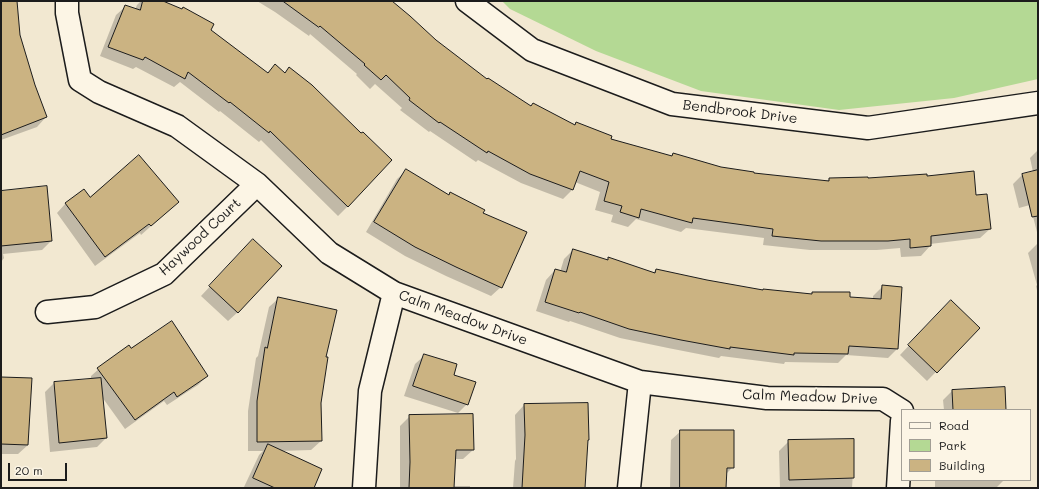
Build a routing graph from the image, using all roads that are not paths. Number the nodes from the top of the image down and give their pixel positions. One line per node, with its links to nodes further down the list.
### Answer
1 (67, 1): 4 (street, Calm Meadow Drive)
2 (467, 1): 3 (street, Bendbrook Drive)
3 (1038, 103)
4 (257, 184): 5 (street, Calm Meadow Drive); 6 (street, Haywood Court)
5 (394, 293): 7 (street, Calm Meadow Drive); 10 (street)
6 (47, 312)
7 (640, 382): 8 (street, Calm Meadow Drive); 11 (street)
8 (901, 410)
9 (901, 437): 12 (street)
10 (364, 488)
11 (629, 488)
12 (898, 488)

